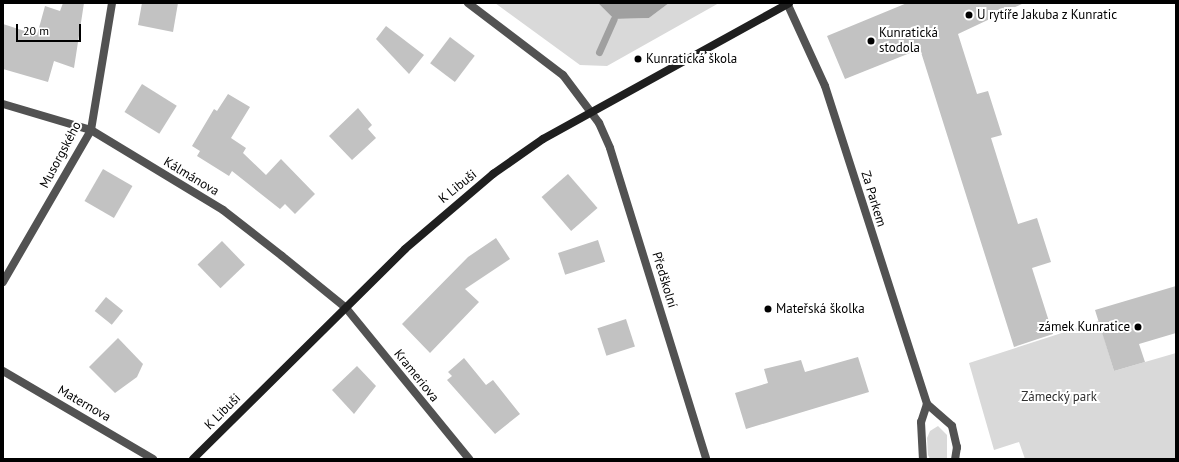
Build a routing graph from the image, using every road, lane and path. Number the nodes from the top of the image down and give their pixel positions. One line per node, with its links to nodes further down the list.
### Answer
1 (112, 3): 6 (street, Musorgského)
2 (468, 3): 5 (street, Předškolní)
3 (788, 3): 5 (street, K Libuši); 10 (street, Za Parkem)
4 (3, 104): 6 (street, Kálmánova)
5 (592, 111): 8 (street, K Libuši); 14 (street, Předškolní)
6 (91, 130): 7 (street, Musorgského); 8 (street, Kálmánova)
7 (3, 282)
8 (346, 308): 12 (street, K Libuši); 13 (street, Krameriova)
9 (3, 371): 11 (street, Maternova)
10 (927, 404): 15 (street); 16 (street)
11 (153, 459)
12 (193, 459)
13 (469, 459)
14 (706, 459)
15 (923, 459)
16 (955, 459)

